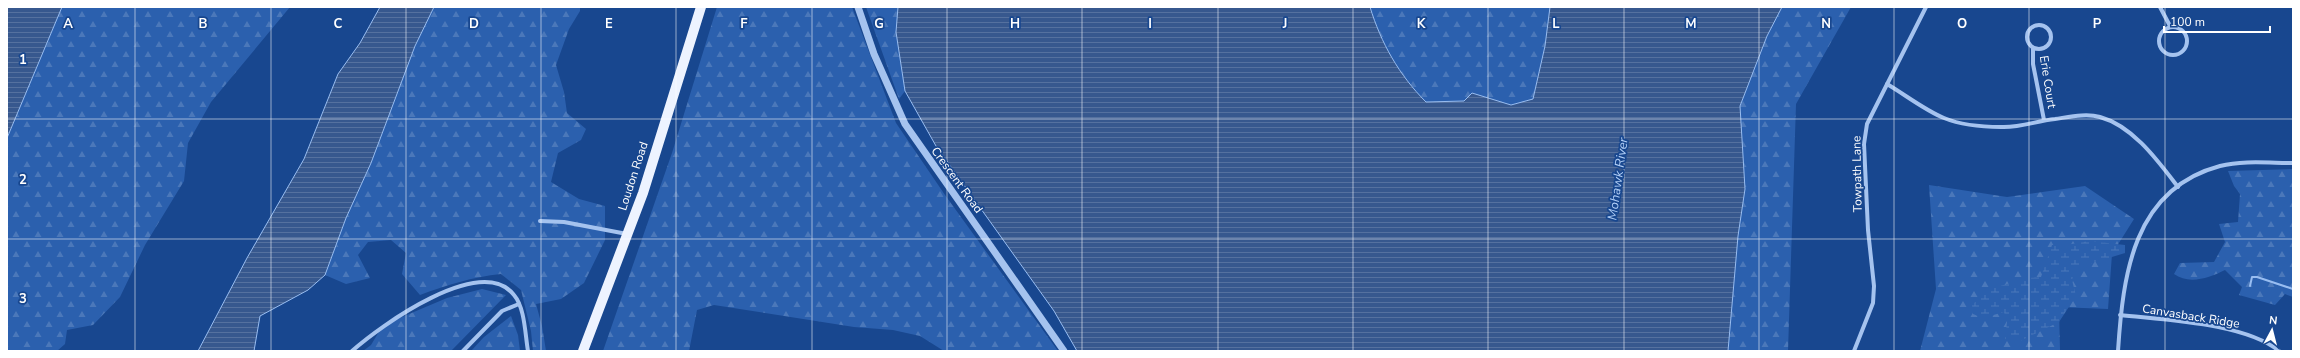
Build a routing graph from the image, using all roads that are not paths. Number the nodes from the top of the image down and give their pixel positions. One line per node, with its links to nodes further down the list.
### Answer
1 (700, 7): 12 (main road, Loudon Road)
2 (858, 7): 19 (street, Crescent Road)
3 (1926, 7): 7 (street, Towpath Lane)
4 (2160, 7): 5 (street)
5 (2170, 26): 5 (street)
6 (2033, 48): 6 (street, Erie Court); 8 (street, Erie Court)
7 (1887, 84): 8 (street); 20 (street, Towpath Lane)
8 (2044, 120): 10 (street)
9 (2293, 163): 10 (street)
10 (2178, 187): 14 (street)
11 (540, 221): 12 (street)
12 (627, 234): 18 (main road, Loudon Road)
13 (519, 304): 15 (street); 16 (street); 17 (street)
14 (2120, 315): 21 (street); 22 (street, Canvasback Ridge)
15 (352, 351)
16 (463, 351)
17 (528, 351)
18 (583, 351)
19 (1064, 351)
20 (1854, 351)
21 (2118, 351)
22 (2279, 351)

